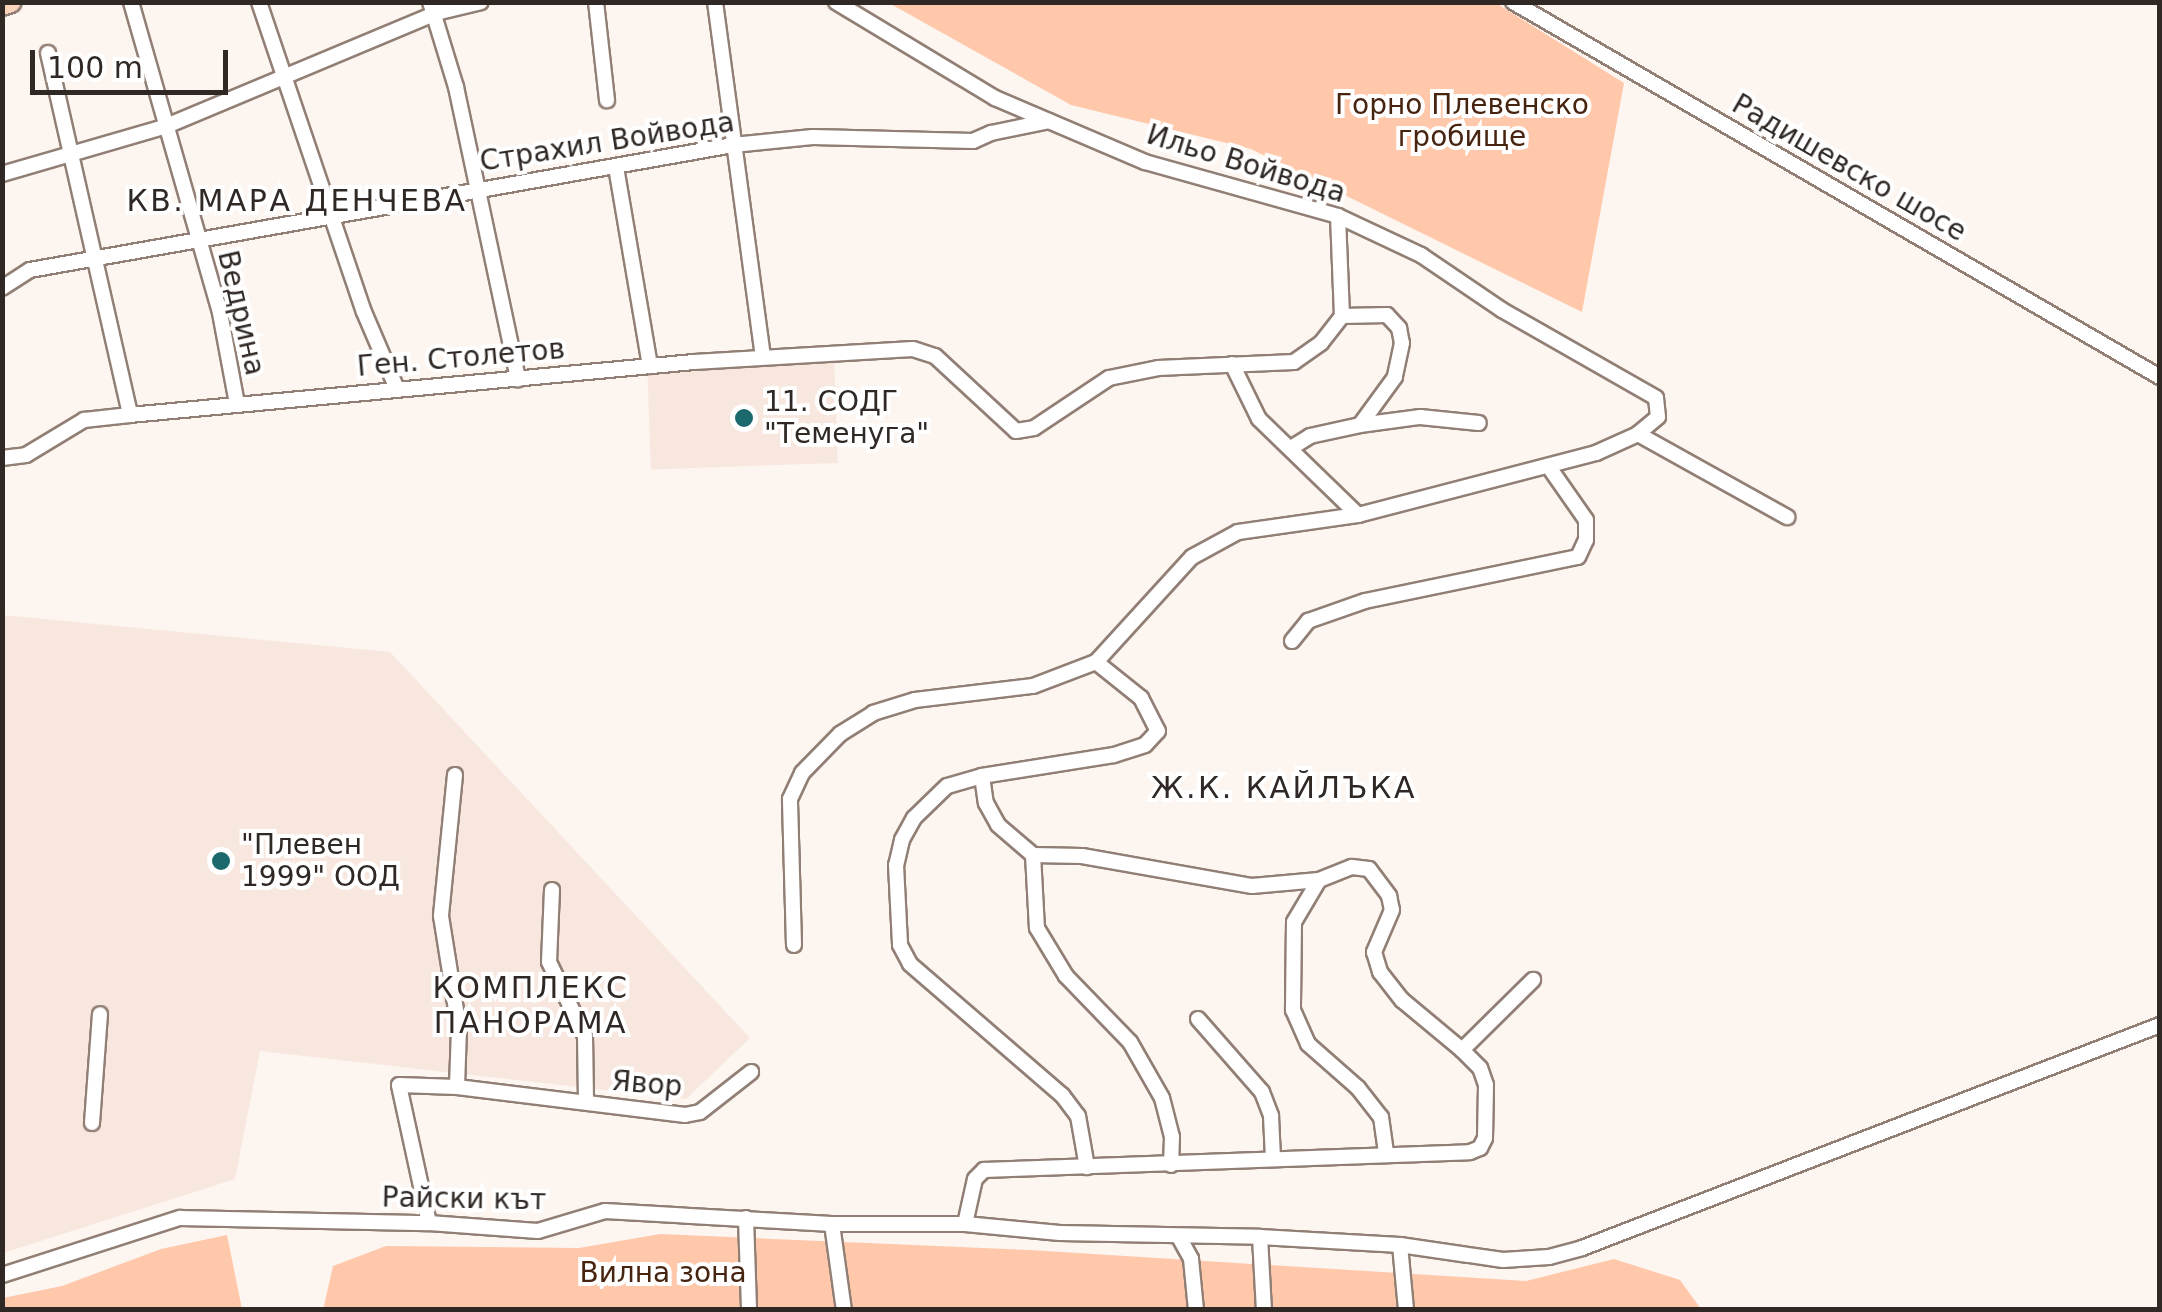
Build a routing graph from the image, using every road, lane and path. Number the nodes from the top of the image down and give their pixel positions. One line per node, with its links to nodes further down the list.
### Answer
1 (11, 2): 9 (main road)
2 (131, 2): 15 (street, Ведрина)
3 (259, 2): 12 (street)
4 (480, 2): 10 (street)
5 (596, 2): 13 (street)
6 (715, 2): 16 (street)
7 (836, 2): 14 (street, Ильо Войвода)
8 (1513, 2): 30 (street, Радишевско шосе)
9 (2, 5)
10 (433, 8): 12 (street); 20 (street)
11 (48, 52): 17 (street)
12 (286, 78): 15 (street); 22 (street)
13 (607, 100)
14 (1049, 121): 16 (street, Страхил Войвода); 21 (street, Ильо Войвода)
15 (164, 127): 17 (street); 23 (street, Ведрина)
16 (733, 145): 18 (street, Страхил Войвода); 27 (street)
17 (71, 157): 19 (street); 24 (street)
18 (616, 167): 20 (street, Страхил Войвода); 29 (street)
19 (2, 174)
20 (477, 188): 22 (street, Страхил Войвода); 31 (street)
21 (1338, 216): 26 (street); 37 (street, Ильо Войвода)
22 (332, 218): 23 (street, Страхил Войвода); 32 (street)
23 (199, 243): 24 (street, Страхил Войвода); 33 (street, Ведрина)
24 (94, 260): 25 (street, Страхил Войвода); 34 (street)
25 (2, 288)
26 (1342, 316): 28 (street); 36 (street)
27 (763, 357): 28 (street, Ген. Столетов); 29 (street, Ген. Столетов)
28 (1232, 364): 38 (street)
29 (650, 366): 31 (street, Ген. Столетов)
30 (2160, 377)
31 (518, 379): 32 (street, Ген. Столетов)
32 (397, 389): 33 (street, Ген. Столетов)
33 (237, 404): 34 (street, Ген. Столетов)
34 (130, 415): 39 (street, Ген. Столетов)
35 (1479, 422): 36 (street)
36 (1360, 424): 38 (street)
37 (1638, 434): 40 (street); 42 (street)
38 (1291, 448): 41 (street)
39 (2, 458)
40 (1549, 466): 41 (street); 43 (street)
41 (1358, 514): 44 (street)
42 (1787, 516)
43 (1292, 641)
44 (1096, 662): 46 (street); 50 (street)
45 (454, 775): 57 (street)
46 (982, 776): 47 (street); 63 (street)
47 (1032, 855): 48 (street); 62 (street)
48 (1319, 880): 55 (street); 60 (street)
49 (552, 890): 58 (street)
50 (794, 945)
51 (1533, 980): 55 (street)
52 (100, 1014): 59 (street)
53 (1198, 1018): 61 (street)
54 (2160, 1025): 70 (street, Райски кът)
55 (1462, 1050): 60 (street)
56 (751, 1072): 58 (street, Явор)
57 (457, 1087): 58 (street, Явор); 65 (street, Явор)
58 (586, 1101)
59 (92, 1122)
60 (1386, 1154): 61 (street)
61 (1273, 1159): 62 (street)
62 (1171, 1165): 63 (street)
63 (1087, 1167): 67 (street)
64 (746, 1218): 65 (street, Райски кът); 66 (street, Райски кът); 72 (street)
65 (429, 1223): 71 (street, Райски кът)
66 (832, 1224): 67 (street, Райски кът); 73 (street)
67 (965, 1224): 68 (street, Райски кът)
68 (1179, 1237): 69 (street, Райски кът); 74 (street)
69 (1260, 1237): 70 (street, Райски кът); 75 (street)
70 (1400, 1245): 76 (street)
71 (2, 1274)
72 (749, 1310)
73 (844, 1310)
74 (1196, 1310)
75 (1264, 1310)
76 (1406, 1310)

